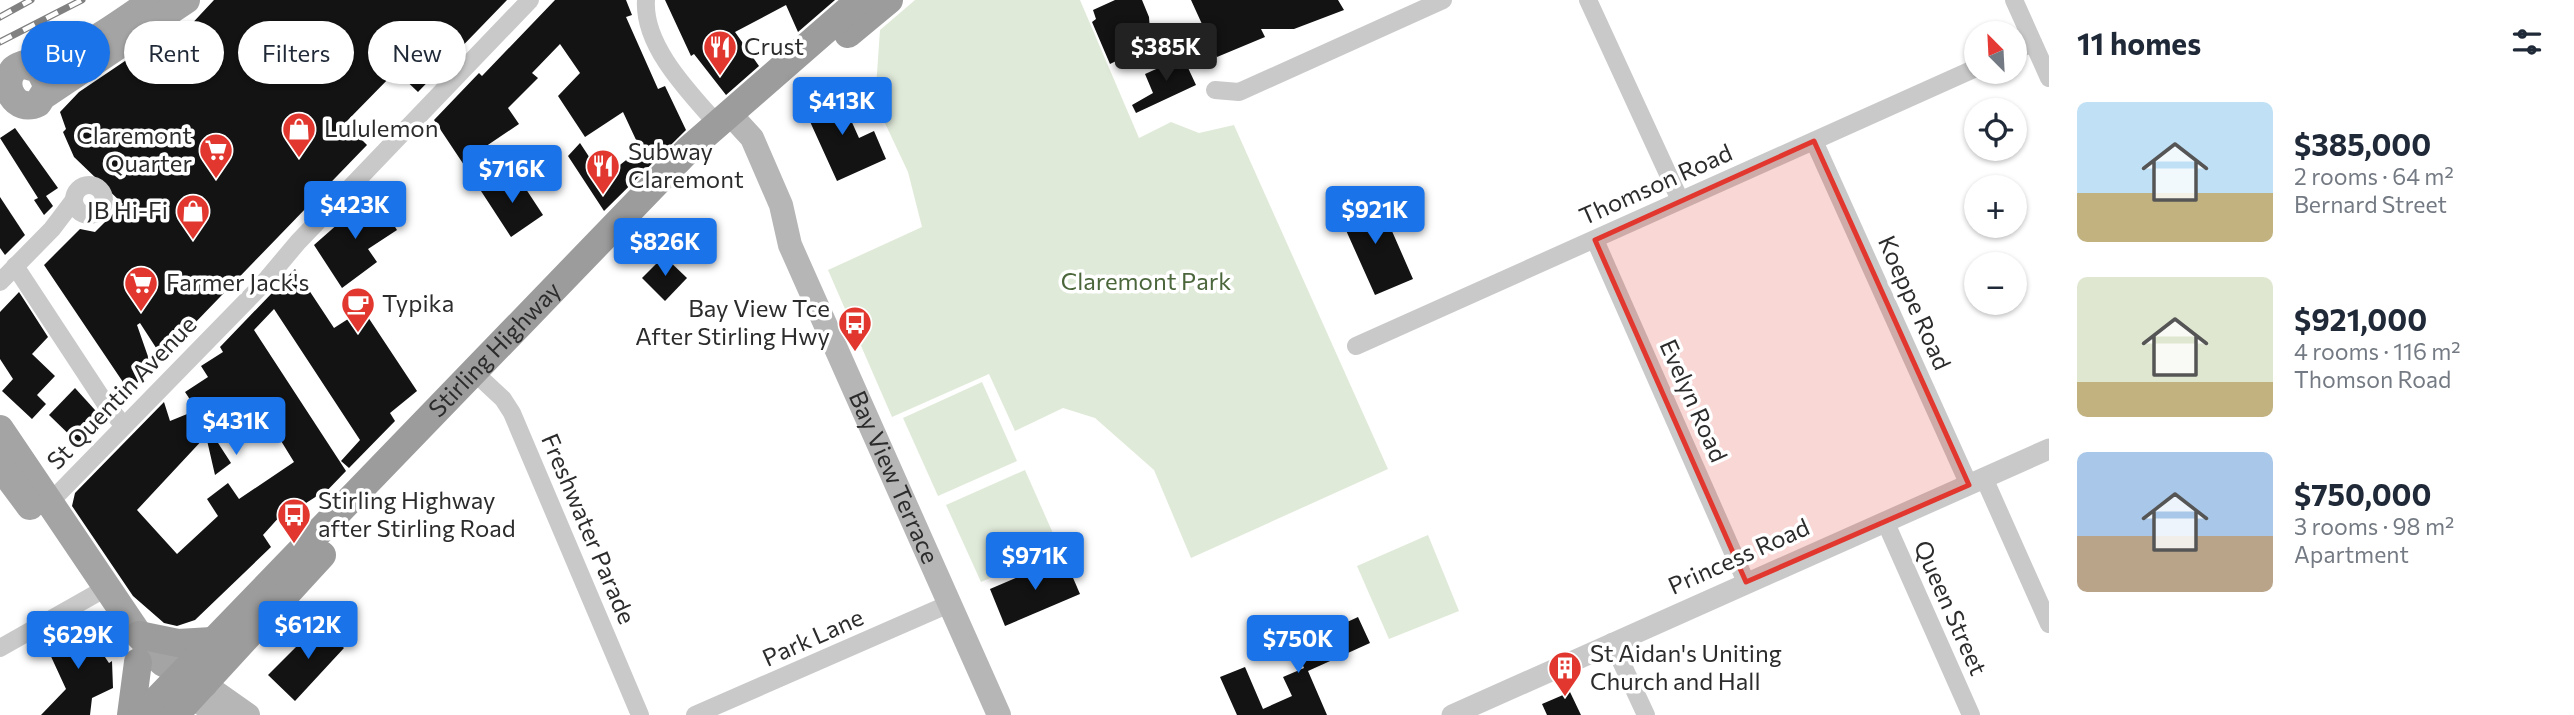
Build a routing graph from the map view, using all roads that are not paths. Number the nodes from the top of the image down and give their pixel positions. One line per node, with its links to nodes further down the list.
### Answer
1 (153, 0): 14 (main road)
2 (186, 0): 14 (main road)
3 (530, 0): 25 (street, St Quentin Avenue)
4 (646, 0): 16 (street, Bay View Terrace)
5 (860, 0): 16 (highway, Stirling Highway)
6 (889, 0): 16 (highway, Stirling Highway)
7 (1443, 0): 15 (street)
8 (1588, 0): 18 (street)
9 (2014, 0): 10 (street)
10 (2033, 43): 11 (street); 13 (street)
11 (2027, 46)
12 (1964, 73): 17 (street, Thomson Road)
13 (2049, 78)
14 (10, 90)
15 (1215, 90)
16 (729, 125): 24 (highway, Stirling Highway); 34 (main road, Bay View Terrace)
17 (1814, 141): 18 (street, Thomson Road); 29 (street, Koeppe Road)
18 (1680, 200): 20 (street, Thomson Road)
19 (79, 207): 21 (street)
20 (1595, 240): 23 (street, Thomson Road); 32 (street, Evelyn Road)
21 (15, 266): 22 (street); 25 (street)
22 (0, 282)
23 (1356, 346)
24 (480, 377): 36 (highway, Stirling Highway); 40 (highway, Stirling Highway); 45 (street, Freshwater Parade)
25 (124, 426): 30 (street, St Quentin Avenue)
26 (0, 429): 30 (main road)
27 (2049, 449): 29 (street, Princess Road)
28 (0, 466): 30 (main road)
29 (1976, 481): 31 (street, Princess Road); 35 (street, Koeppe Road)
30 (41, 507): 33 (main road)
31 (1885, 521): 32 (street, Princess Road); 50 (street, Queen Street)
32 (1746, 582): 37 (street, Princess Road)
33 (99, 593): 38 (street); 39 (main road)
34 (950, 604): 46 (street, Park Lane); 47 (main road, Bay View Terrace)
35 (2049, 624)
36 (212, 641): 39 (highway); 40 (highway, Stirling Highway)
37 (1612, 642): 48 (street, Princess Road); 49 (street)
38 (0, 648)
39 (139, 649): 40 (main road); 41 (highway)
40 (185, 691): 42 (highway, Stirling Highway); 43 (main road); 44 (main road)
41 (131, 715)
42 (142, 715)
43 (220, 715)
44 (248, 715)
45 (640, 715)
46 (695, 715)
47 (999, 715)
48 (1452, 715)
49 (1646, 715)
50 (1971, 715)

